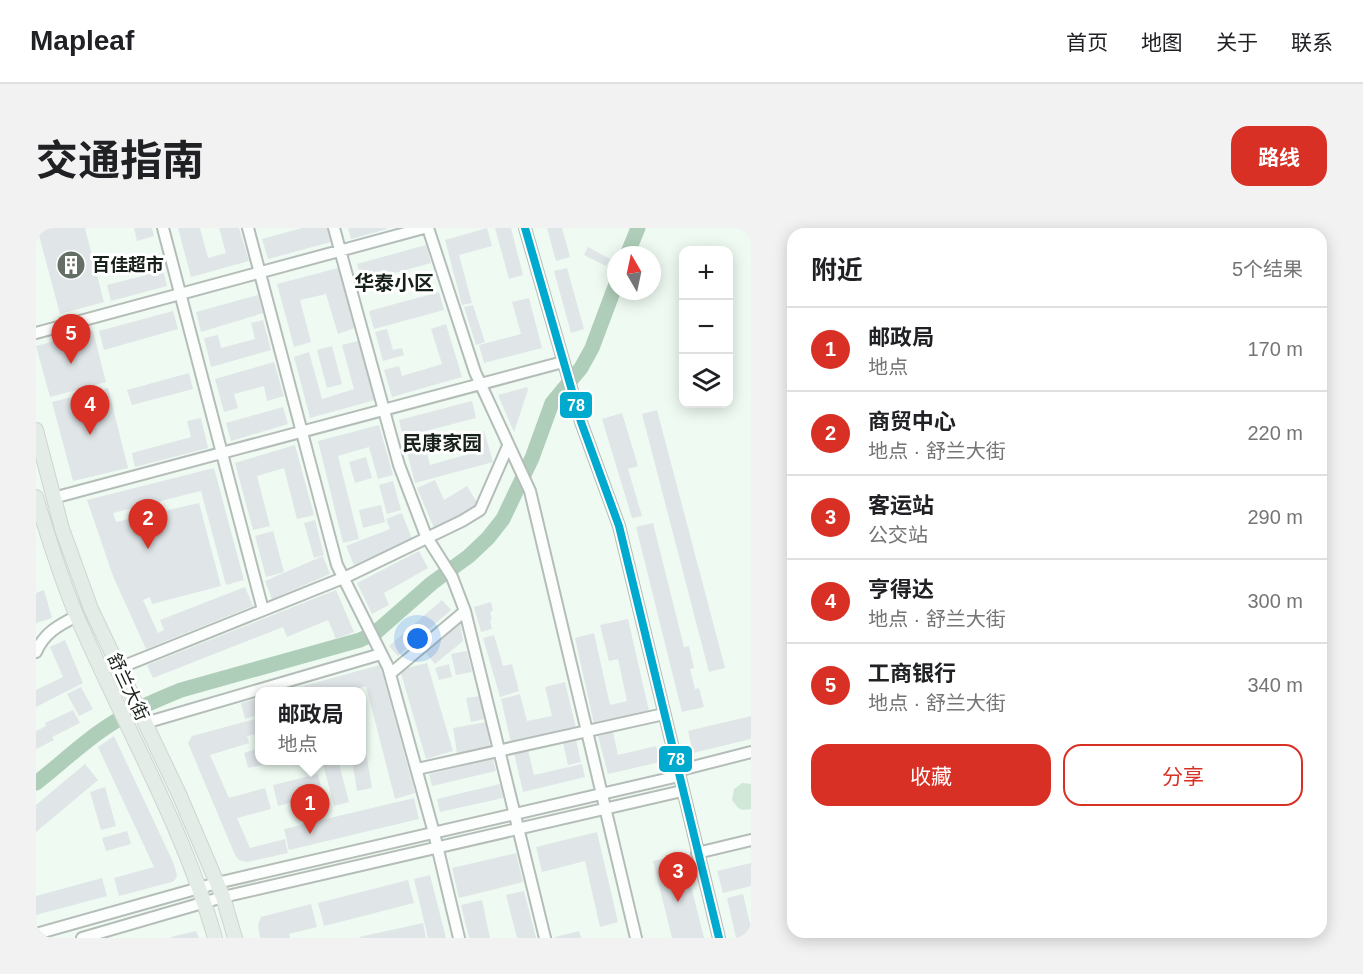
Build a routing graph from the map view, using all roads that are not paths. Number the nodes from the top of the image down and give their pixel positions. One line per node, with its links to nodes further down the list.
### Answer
1 (163, 228): 8 (street)
2 (248, 228): 7 (street)
3 (334, 228): 6 (street)
4 (426, 228): 6 (street); 11 (street)
5 (525, 228): 10 (street)
6 (340, 251): 7 (street); 12 (street)
7 (259, 273): 8 (street); 14 (street)
8 (181, 294): 9 (street); 16 (street)
9 (36, 333)
10 (563, 362): 11 (street); 30 (street)
11 (481, 384): 12 (street); 15 (street)
12 (383, 410): 14 (street); 19 (street)
13 (36, 430): 18 (main road, 舒兰大街)
14 (302, 431): 16 (street); 20 (street)
15 (509, 447): 19 (street); 32 (street)
16 (222, 453): 18 (street); 21 (street)
17 (36, 497): 23 (main road, 舒兰大街)
18 (53, 498): 26 (main road, 舒兰大街)
19 (427, 537): 20 (street); 22 (street)
20 (344, 578): 21 (street); 25 (street)
21 (263, 610): 26 (street)
22 (465, 611): 27 (street); 33 (street)
23 (77, 616): 24 (street); 47 (main road, 舒兰大街)
24 (36, 652)
25 (381, 653): 27 (street); 28 (street)
26 (122, 674): 31 (main road, 舒兰大街)
27 (390, 674): 35 (street)
28 (266, 687)
29 (255, 690): 31 (street)
30 (664, 714): 32 (street); 36 (street)
31 (145, 723): 46 (main road, 舒兰大街)
32 (587, 731): 33 (street); 38 (street)
33 (500, 750): 35 (street); 40 (street)
34 (751, 753): 36 (street)
35 (417, 769): 42 (street)
36 (678, 774): 37 (street); 38 (street)
37 (682, 791): 39 (street); 45 (street)
38 (601, 794): 39 (street); 40 (street)
39 (605, 809): 41 (street); 56 (street)
40 (516, 814): 41 (street); 42 (street)
41 (519, 828): 44 (street); 55 (street)
42 (434, 833): 44 (street); 46 (street)
43 (751, 840): 45 (street)
44 (437, 847): 48 (street); 54 (street)
45 (697, 853): 57 (street)
46 (217, 883): 47 (street); 48 (main road, 舒兰大街)
47 (200, 888): 49 (main road, 舒兰大街); 50 (street)
48 (223, 897): 49 (street); 53 (main road, 舒兰大街)
49 (205, 902): 51 (street); 52 (main road, 舒兰大街)
50 (36, 934)
51 (82, 938)
52 (215, 938)
53 (235, 938)
54 (459, 938)
55 (545, 938)
56 (636, 938)
57 (719, 938)

